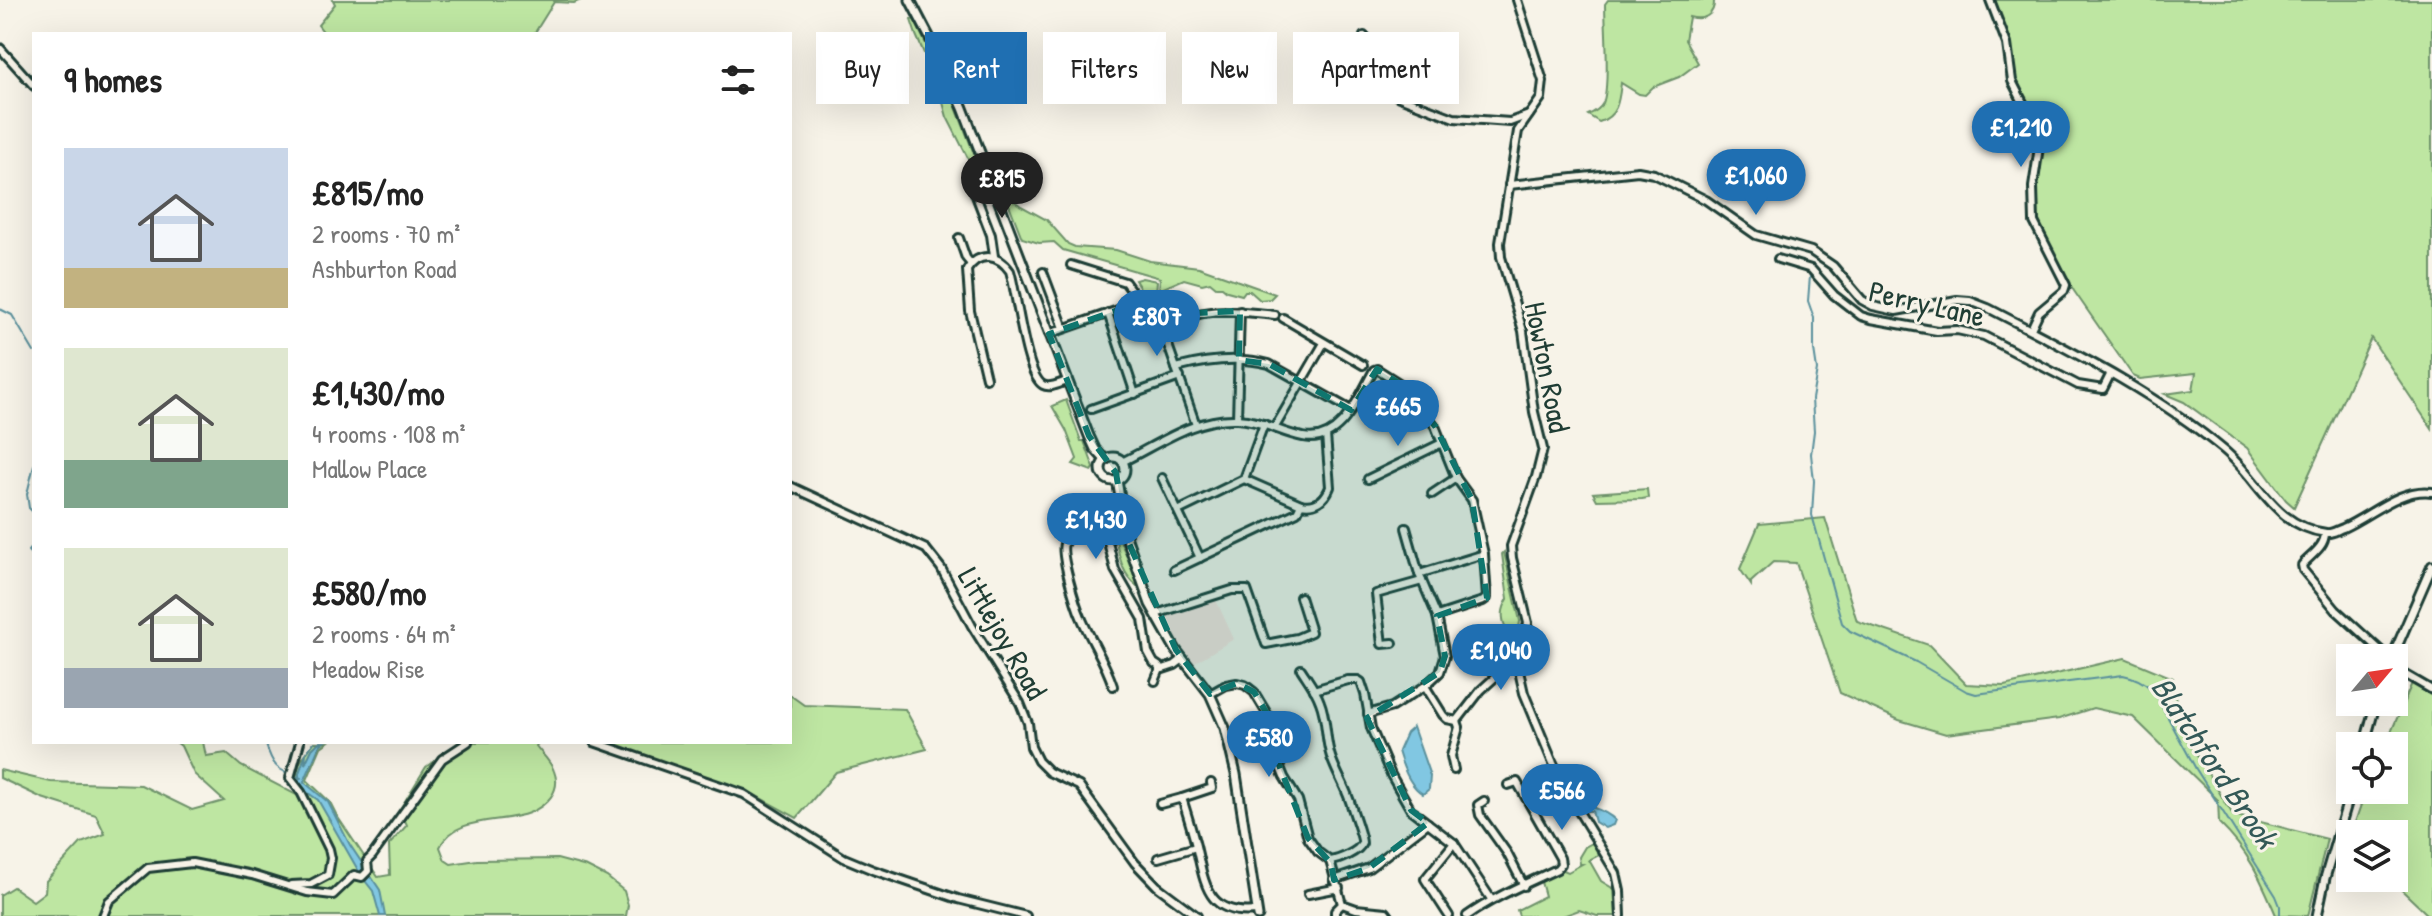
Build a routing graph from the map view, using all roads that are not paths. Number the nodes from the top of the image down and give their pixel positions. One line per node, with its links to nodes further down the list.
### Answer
1 (910, 0): 26 (main road)
2 (1517, 0): 7 (street, Howton Road)
3 (1990, 0): 25 (street)
4 (0, 48): 5 (street)
5 (32, 84)
6 (1417, 104): 8 (street)
7 (1529, 115): 8 (street); 9 (street, Howton Road)
8 (1510, 122): 9 (street)
9 (1518, 131): 10 (street, Howton Road)
10 (1509, 185): 25 (street); 113 (street, Howton Road)
11 (975, 193): 13 (street)
12 (959, 238): 15 (street)
13 (994, 256): 15 (street); 34 (street)
14 (1778, 259): 31 (street, Perry Lane)
15 (971, 264): 33 (street)
16 (1071, 265): 18 (street)
17 (1043, 272): 23 (street)
18 (1130, 309): 20 (street); 24 (street)
19 (1240, 311): 21 (street); 24 (street); 28 (street)
20 (1108, 313): 23 (street); 36 (street)
21 (1275, 315)
22 (1283, 318): 27 (street)
23 (1064, 328): 26 (street)
24 (1162, 328): 30 (street)
25 (2031, 329): 31 (street)
26 (1049, 334): 34 (main road)
27 (1324, 343): 29 (street); 35 (street)
28 (1239, 360): 30 (street); 35 (street); 39 (street)
29 (1363, 365)
30 (1176, 368): 32 (street)
31 (2110, 375): 58 (street)
32 (1180, 377): 36 (street); 41 (street)
33 (986, 378)
34 (1067, 381): 45 (main road)
35 (1301, 381): 38 (street); 42 (street)
36 (1135, 394): 37 (street)
37 (1091, 409)
38 (1351, 410): 43 (street); 44 (street)
39 (1237, 419): 40 (street); 41 (street)
40 (1264, 424): 42 (street); 49 (street)
41 (1196, 425): 46 (street)
42 (1275, 427): 43 (street)
43 (1326, 435): 55 (street)
44 (1440, 444): 48 (street); 50 (street)
45 (1105, 460): 46 (main road); 51 (main road)
46 (1122, 462): 51 (main road)
47 (1162, 478): 56 (street)
48 (1456, 478): 54 (street); 59 (street)
49 (1244, 479): 55 (street); 56 (street)
50 (1368, 479)
51 (1117, 480): 65 (main road)
52 (792, 487): 108 (street, Littlejoy Road)
53 (2432, 492): 58 (street)
54 (1432, 494)
55 (1301, 504): 60 (street)
56 (1178, 511): 60 (street)
57 (1406, 528): 63 (street)
58 (2325, 533): 68 (street)
59 (1484, 554): 63 (street); 66 (street)
60 (1200, 558): 62 (street)
61 (2432, 566): 69 (main road)
62 (1174, 570)
63 (1421, 577): 66 (street); 67 (street)
64 (1300, 597): 65 (street)
65 (1156, 614): 71 (main road)
66 (1437, 616): 77 (street)
67 (1393, 643)
68 (2373, 644)
69 (2398, 644)
70 (1494, 657): 82 (street)
71 (1183, 659): 72 (street); 80 (main road)
72 (1160, 669): 75 (street); 76 (street)
73 (1301, 669): 78 (street)
74 (2408, 676): 79 (street)
75 (1155, 681)
76 (1113, 686)
77 (1425, 686): 81 (street); 82 (street)
78 (1314, 690): 81 (street); 97 (street)
79 (2432, 690)
80 (1210, 694): 97 (street); 105 (main road)
81 (1368, 714): 93 (street)
82 (1457, 721): 86 (street)
83 (299, 744): 99 (street)
84 (465, 744): 99 (street)
85 (600, 744): 107 (street)
86 (1454, 770)
87 (1211, 783): 89 (street)
88 (1508, 785): 100 (street)
89 (1182, 798): 91 (street); 95 (street)
90 (1484, 801): 100 (street)
91 (1160, 804)
92 (2347, 804): 114 (main road)
93 (1428, 823): 94 (street); 98 (street)
94 (1454, 843): 103 (street); 111 (street)
95 (1196, 847): 96 (street); 105 (street)
96 (1158, 858)
97 (1330, 861): 98 (street)
98 (1334, 880): 101 (street)
99 (287, 885): 106 (street)
100 (1524, 886): 103 (street)
101 (1339, 888): 102 (street); 104 (street)
102 (1308, 894)
103 (1491, 899): 112 (street)
104 (1342, 904): 109 (street); 110 (street)
105 (1258, 914)
106 (103, 916)
107 (1026, 916)
108 (1197, 916)
109 (1335, 916)
110 (1389, 916)
111 (1449, 916)
112 (1467, 916)
113 (1621, 916)
114 (2317, 916)

